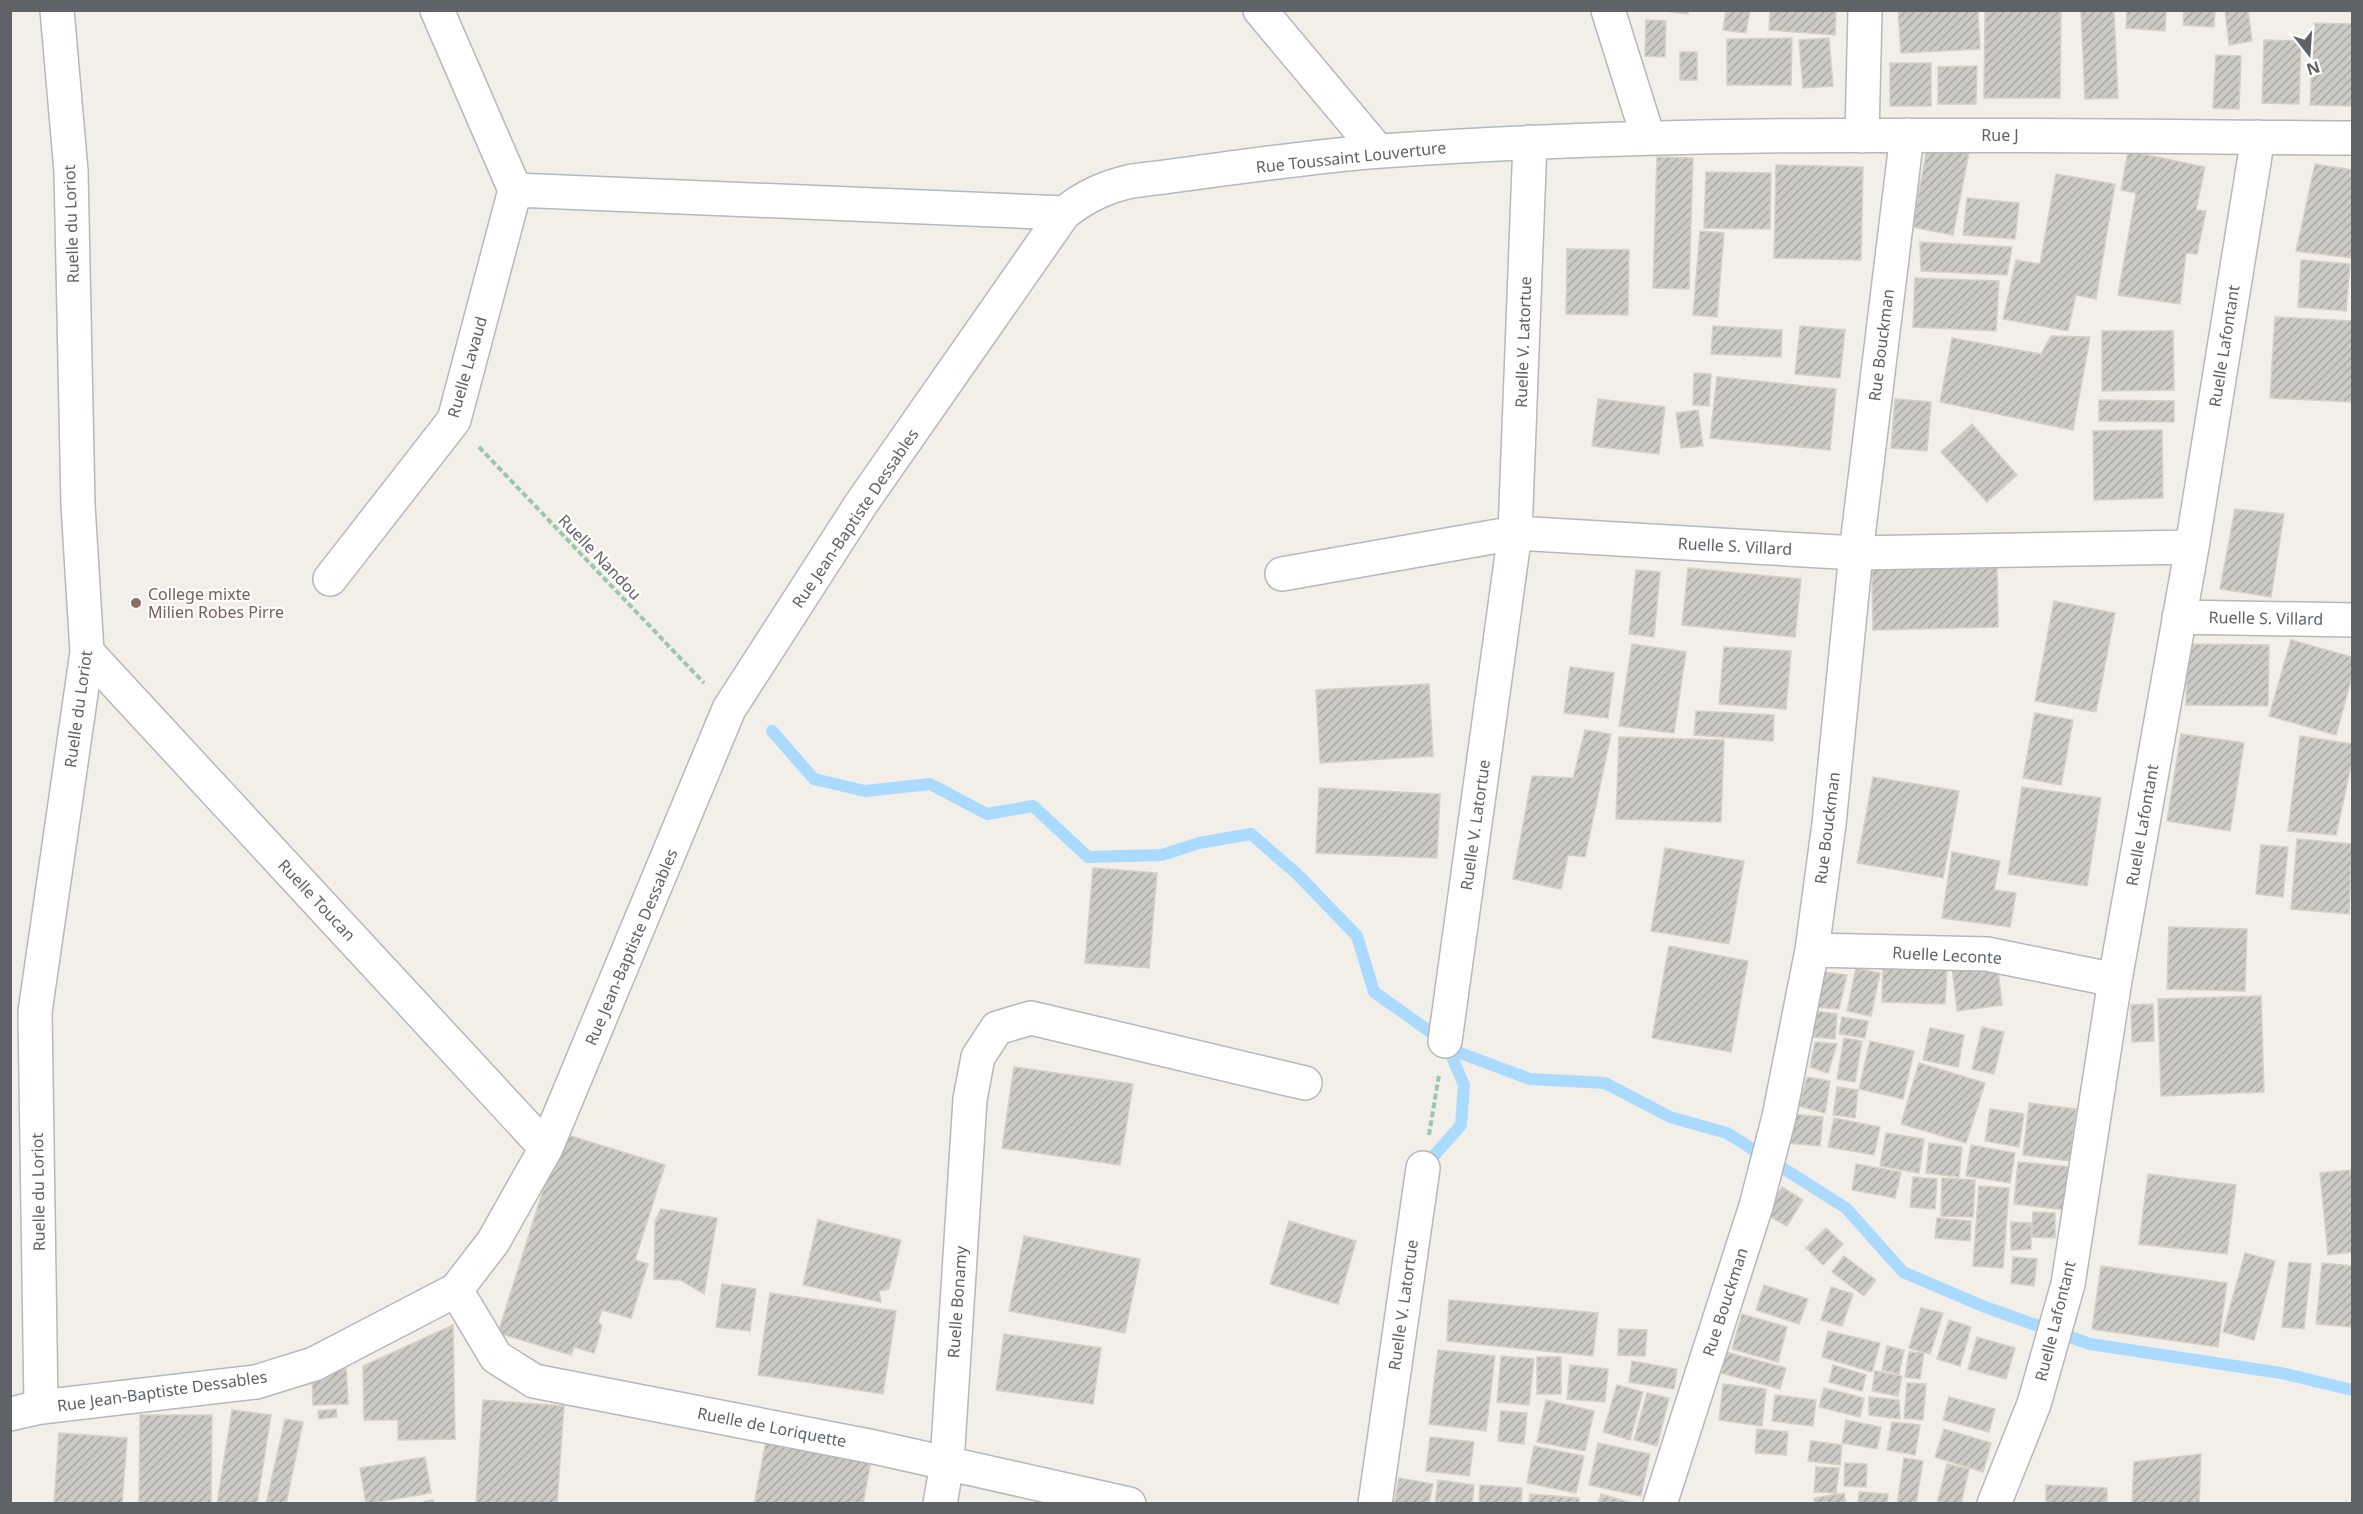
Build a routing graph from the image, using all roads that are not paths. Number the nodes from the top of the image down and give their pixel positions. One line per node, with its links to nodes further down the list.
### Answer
1 (57, 10): 22 (street, Ruelle du Loriot)
2 (437, 10): 13 (street)
3 (1260, 10): 12 (street)
4 (1608, 10): 8 (street)
5 (1865, 10): 7 (street)
6 (1906, 135): 7 (street, Rue J); 9 (street, Rue J); 17 (street, Rue Bouckman)
7 (1862, 136): 8 (street, Rue J)
8 (1648, 137): 11 (street, Rue Toussaint Louverture)
9 (2258, 137): 10 (street, Rue J); 16 (street, Ruelle Lafontant)
10 (2352, 138)
11 (1530, 142): 12 (street, Rue Toussaint Louverture); 15 (street, Ruelle V. Latortue)
12 (1378, 151): 14 (street, Rue Toussaint Louverture)
13 (515, 190): 14 (street); 19 (street, Ruelle Lavaud)
14 (1064, 213): 27 (street, Rue Jean-Baptiste Dessables)
15 (1515, 532): 17 (street, Ruelle S. Villard); 18 (street, Ruelle S. Villard); 25 (street, Ruelle V. Latortue)
16 (2192, 547): 17 (street, Ruelle S. Villard); 20 (street, Ruelle Lafontant)
17 (1856, 553): 23 (street, Rue Bouckman)
18 (1282, 574)
19 (330, 579)
20 (2179, 617): 21 (street, Ruelle S. Villard); 24 (street, Ruelle Lafontant)
21 (2352, 620)
22 (87, 652): 27 (street, Ruelle Toucan); 30 (street, Ruelle du Loriot)
23 (1812, 950): 24 (street, Ruelle Leconte); 35 (street, Rue Bouckman)
24 (2115, 980): 36 (street, Ruelle Lafontant)
25 (1445, 1041)
26 (1305, 1083): 31 (street, Ruelle Bonamy)
27 (546, 1148): 29 (street, Rue Jean-Baptiste Dessables)
28 (1423, 1168): 34 (street, Ruelle V. Latortue)
29 (456, 1290): 30 (street, Rue Jean-Baptiste Dessables); 31 (street, Ruelle de Loriquette)
30 (26, 1411)
31 (947, 1463): 32 (street, Ruelle Bonamy); 33 (street, Ruelle de Loriquette)
32 (940, 1503)
33 (1129, 1503)
34 (1375, 1503)
35 (1660, 1503)
36 (1994, 1503)

